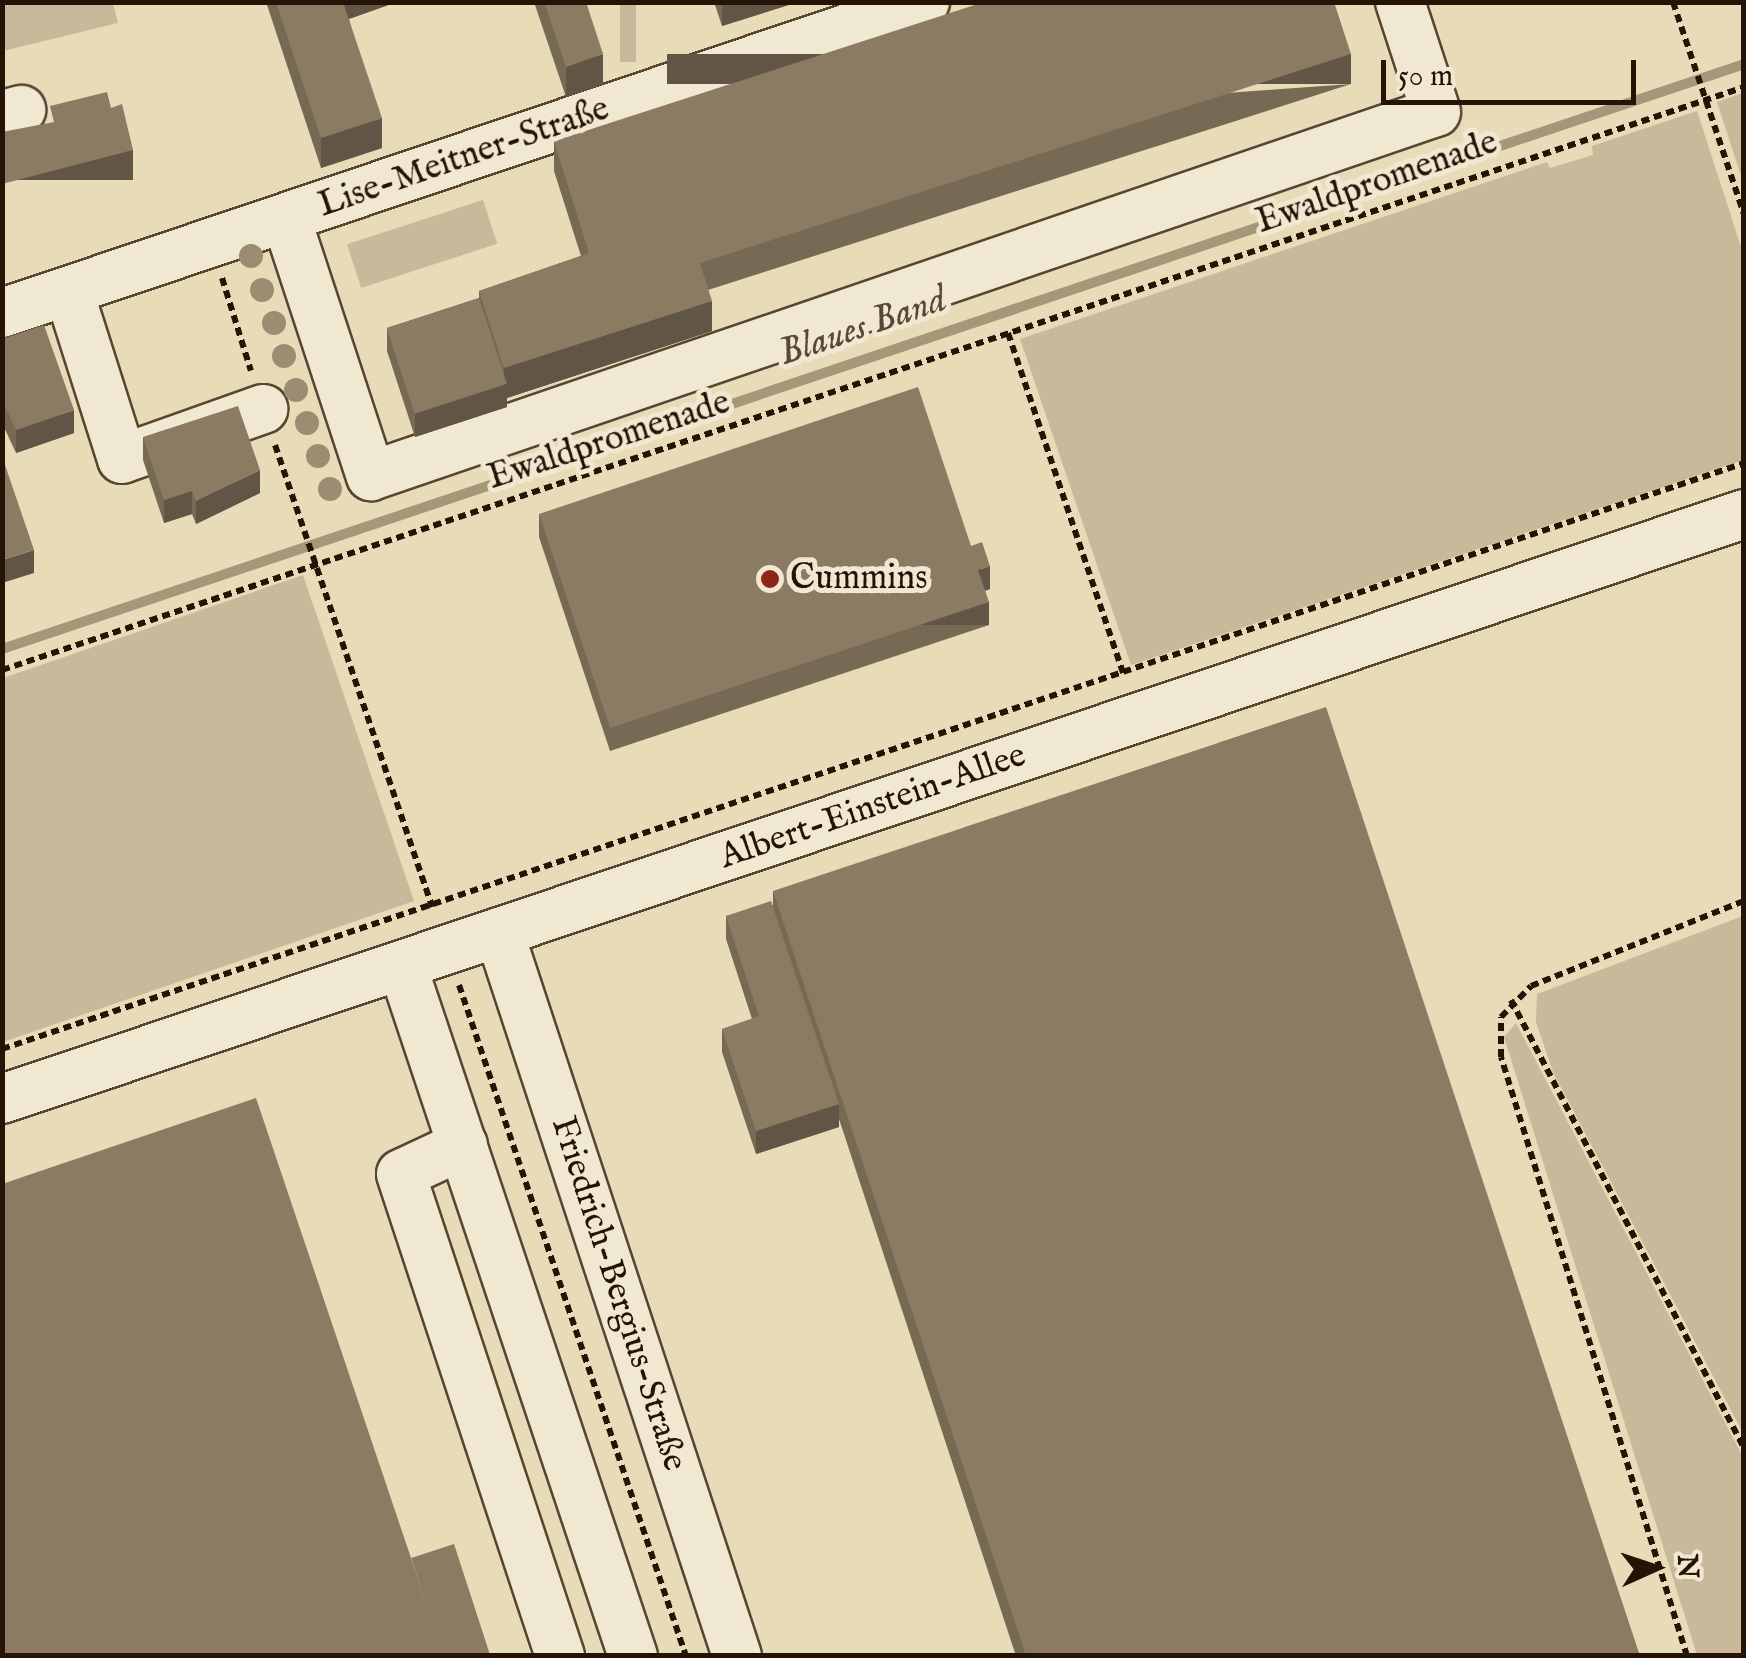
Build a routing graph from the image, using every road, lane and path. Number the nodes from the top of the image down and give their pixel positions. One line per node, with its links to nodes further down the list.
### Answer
1 (925, 2): 7 (street, Lise-Meitner-Straße)
2 (1400, 2): 7 (street)
3 (1673, 2): 5 (path)
4 (1744, 87): 5 (path, Ewaldpromenade)
5 (1706, 99): 6 (path); 10 (path, Ewaldpromenade)
6 (1744, 214)
7 (286, 218): 8 (street, Lise-Meitner-Straße)
8 (68, 292): 9 (street, Lise-Meitner-Straße); 11 (street)
9 (2, 313)
10 (1008, 333): 15 (path, Ewaldpromenade); 17 (path)
11 (263, 408)
12 (1744, 463): 17 (path)
13 (1744, 514): 18 (street, Albert-Einstein-Allee)
14 (301, 520): 15 (path)
15 (316, 564): 16 (path, Ewaldpromenade); 20 (path)
16 (2, 670)
17 (1123, 672): 18 (path); 20 (path)
18 (1138, 718): 21 (street, Albert-Einstein-Allee)
19 (1744, 901): 24 (path)
20 (431, 904): 22 (path); 25 (path)
21 (499, 932): 22 (street, Albert-Einstein-Allee); 32 (street, Friedrich-Bergius-Straße)
22 (447, 950): 23 (street, Albert-Einstein-Allee); 31 (path)
23 (402, 965): 26 (street, Albert-Einstein-Allee); 27 (street)
24 (1511, 1000): 28 (path); 33 (path)
25 (2, 1049)
26 (2, 1099)
27 (462, 1145): 29 (street); 30 (street)
28 (1744, 1448)
29 (560, 1656)
30 (633, 1656)
31 (686, 1656)
32 (737, 1656)
33 (1688, 1656)

